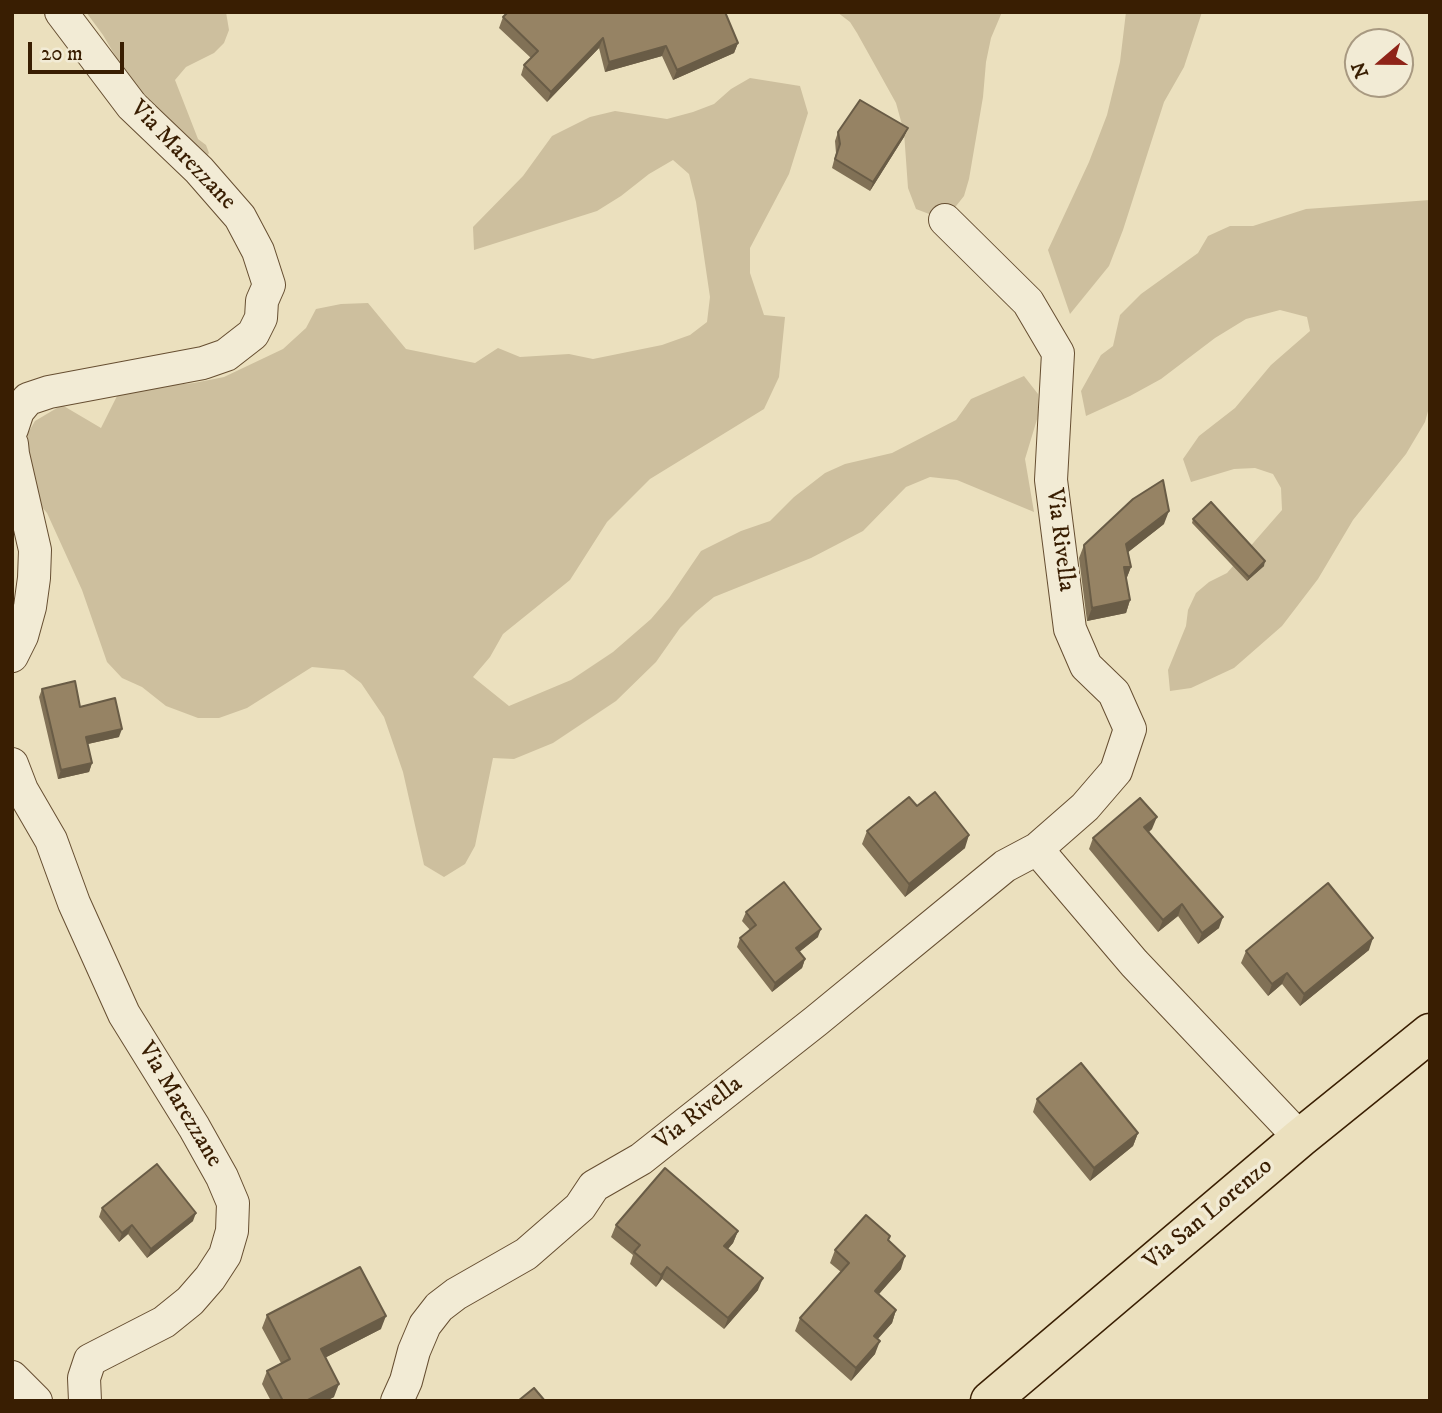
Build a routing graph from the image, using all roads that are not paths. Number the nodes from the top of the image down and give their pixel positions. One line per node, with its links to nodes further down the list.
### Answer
1 (61, 12): 3 (street, Via Marezzane)
2 (945, 220): 7 (street, Via Rivella)
3 (12, 429)
4 (12, 443): 5 (street)
5 (12, 656)
6 (12, 764): 12 (street, Via Marezzane)
7 (1037, 849): 9 (street); 13 (street, Via Rivella)
8 (1430, 1033): 9 (main road, Via San Lorenzo)
9 (1300, 1138): 14 (main road, Via San Lorenzo)
10 (12, 1377): 11 (street)
11 (36, 1401)
12 (85, 1401)
13 (397, 1401)
14 (990, 1401)

